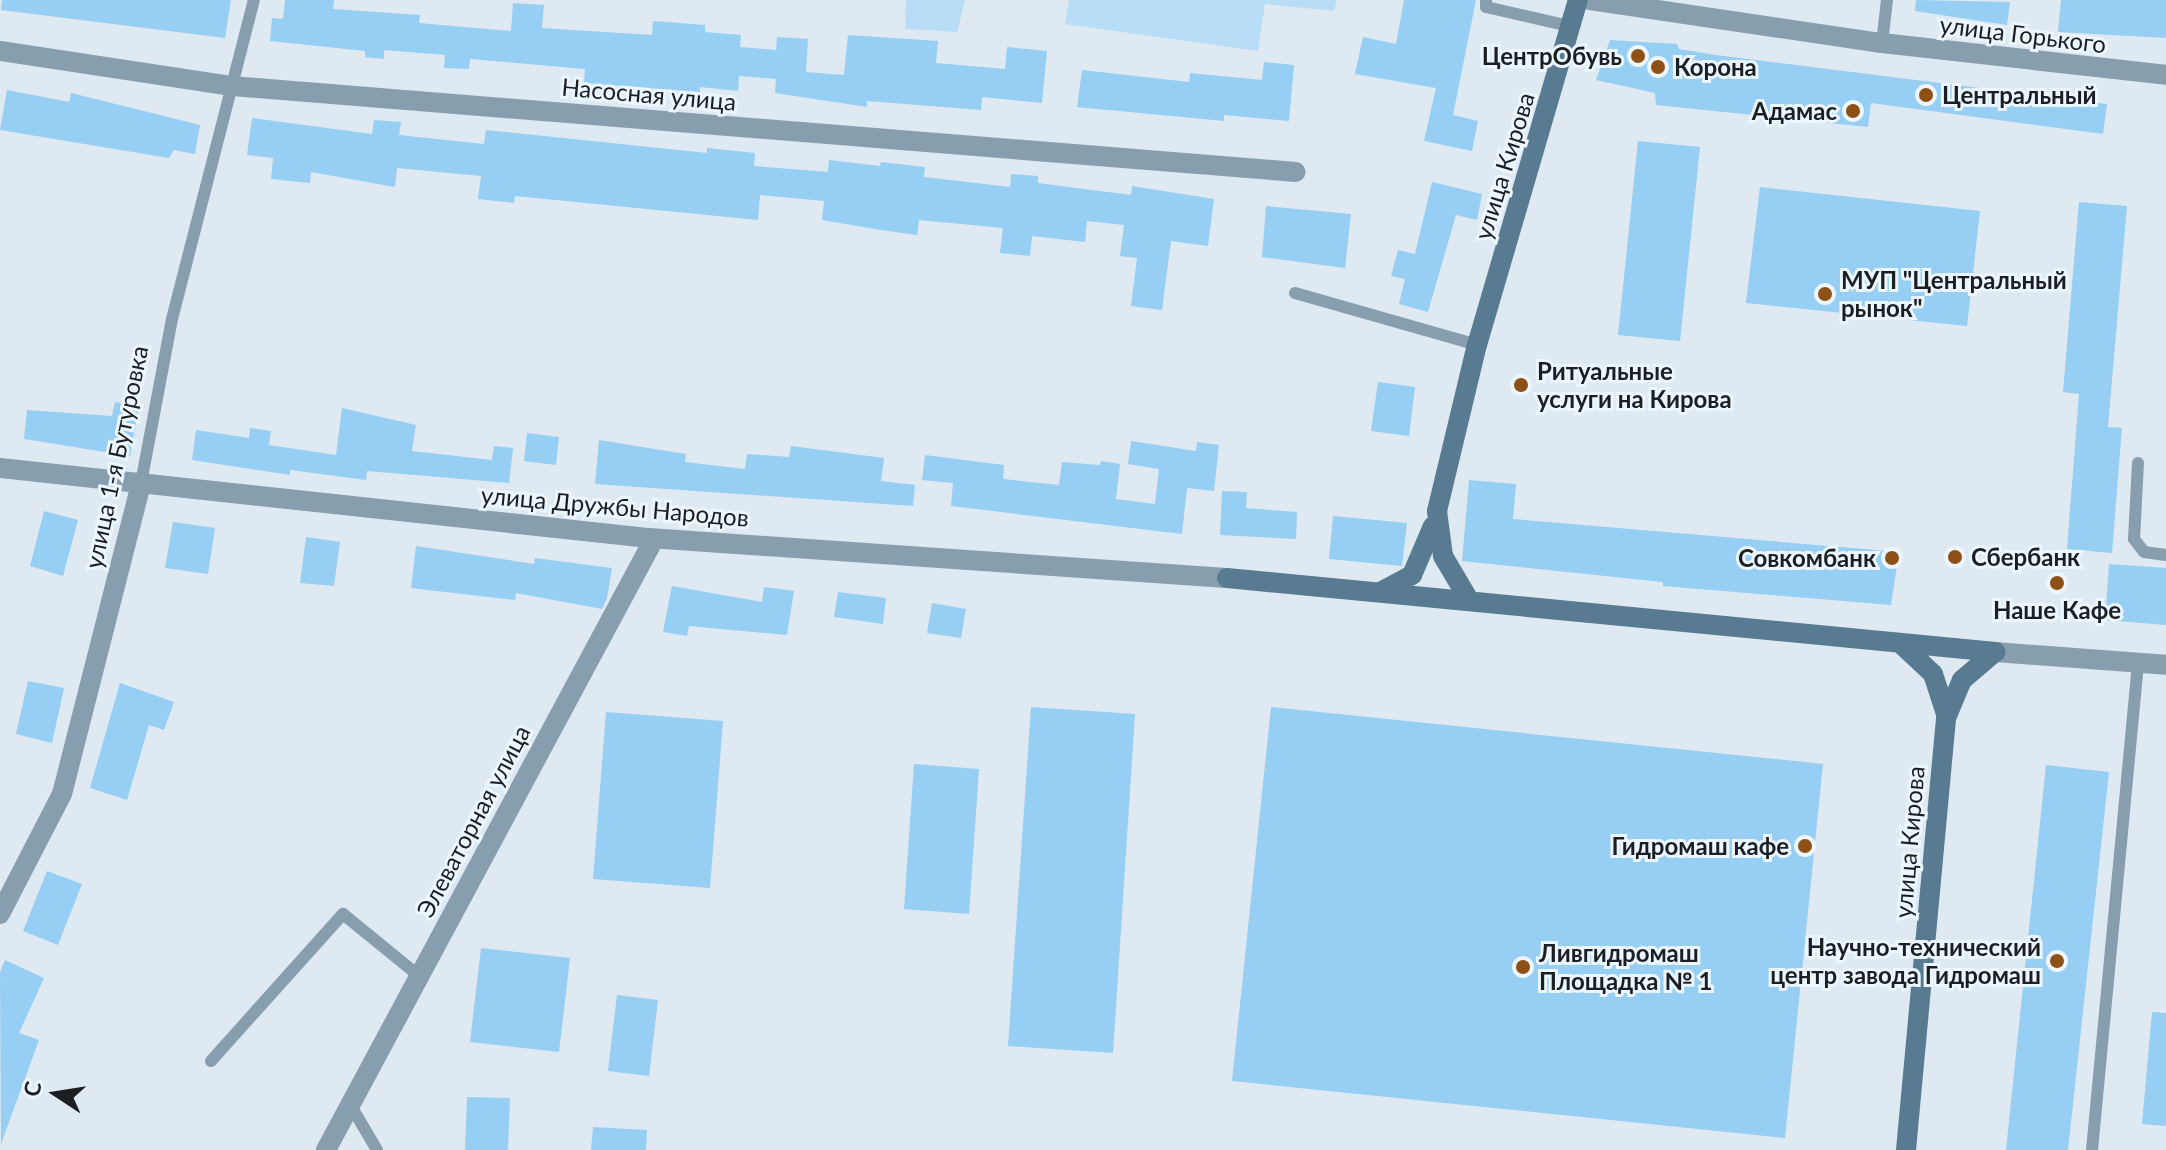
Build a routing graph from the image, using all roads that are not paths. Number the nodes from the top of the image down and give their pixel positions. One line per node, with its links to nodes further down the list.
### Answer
1 (254, 0): 10 (lane, улица 1-я Бутуровка)
2 (1486, 0): 6 (lane)
3 (1578, 0): 6 (street, улица Кирова)
4 (1590, 0): 7 (street, улица Горького)
5 (1887, 0): 7 (lane)
6 (1573, 27): 13 (street, улица Кирова)
7 (1882, 43): 9 (street, улица Горького)
8 (0, 51): 10 (street, Насосная улица)
9 (2166, 75)
10 (232, 86): 11 (street, Насосная улица); 16 (lane, улица 1-я Бутуровка)
11 (1296, 172)
12 (1295, 293): 13 (lane)
13 (1477, 345): 17 (street, улица Кирова)
14 (2138, 463): 19 (lane)
15 (0, 468): 16 (street, улица Дружбы Народов)
16 (141, 483): 18 (street, улица Дружбы Народов); 27 (street, улица 1-я Бутуровка)
17 (1437, 511): 20 (street); 21 (street)
18 (654, 539): 20 (street, улица Дружбы Народов); 28 (street, Элеваторная улица)
19 (2166, 555)
20 (1376, 592): 21 (street)
21 (1469, 600): 22 (street)
22 (1900, 643): 23 (street); 26 (street)
23 (1995, 652): 24 (street); 26 (street, улица Кирова)
24 (2138, 663): 25 (street); 34 (lane)
25 (2166, 665)
26 (1946, 718): 33 (street, улица Кирова)
27 (0, 914)
28 (419, 976): 29 (lane); 30 (street, Элеваторная улица)
29 (211, 1061)
30 (351, 1106): 31 (street, Элеваторная улица); 32 (lane)
31 (326, 1150)
32 (377, 1150)
33 (1906, 1150)
34 (2092, 1150)

